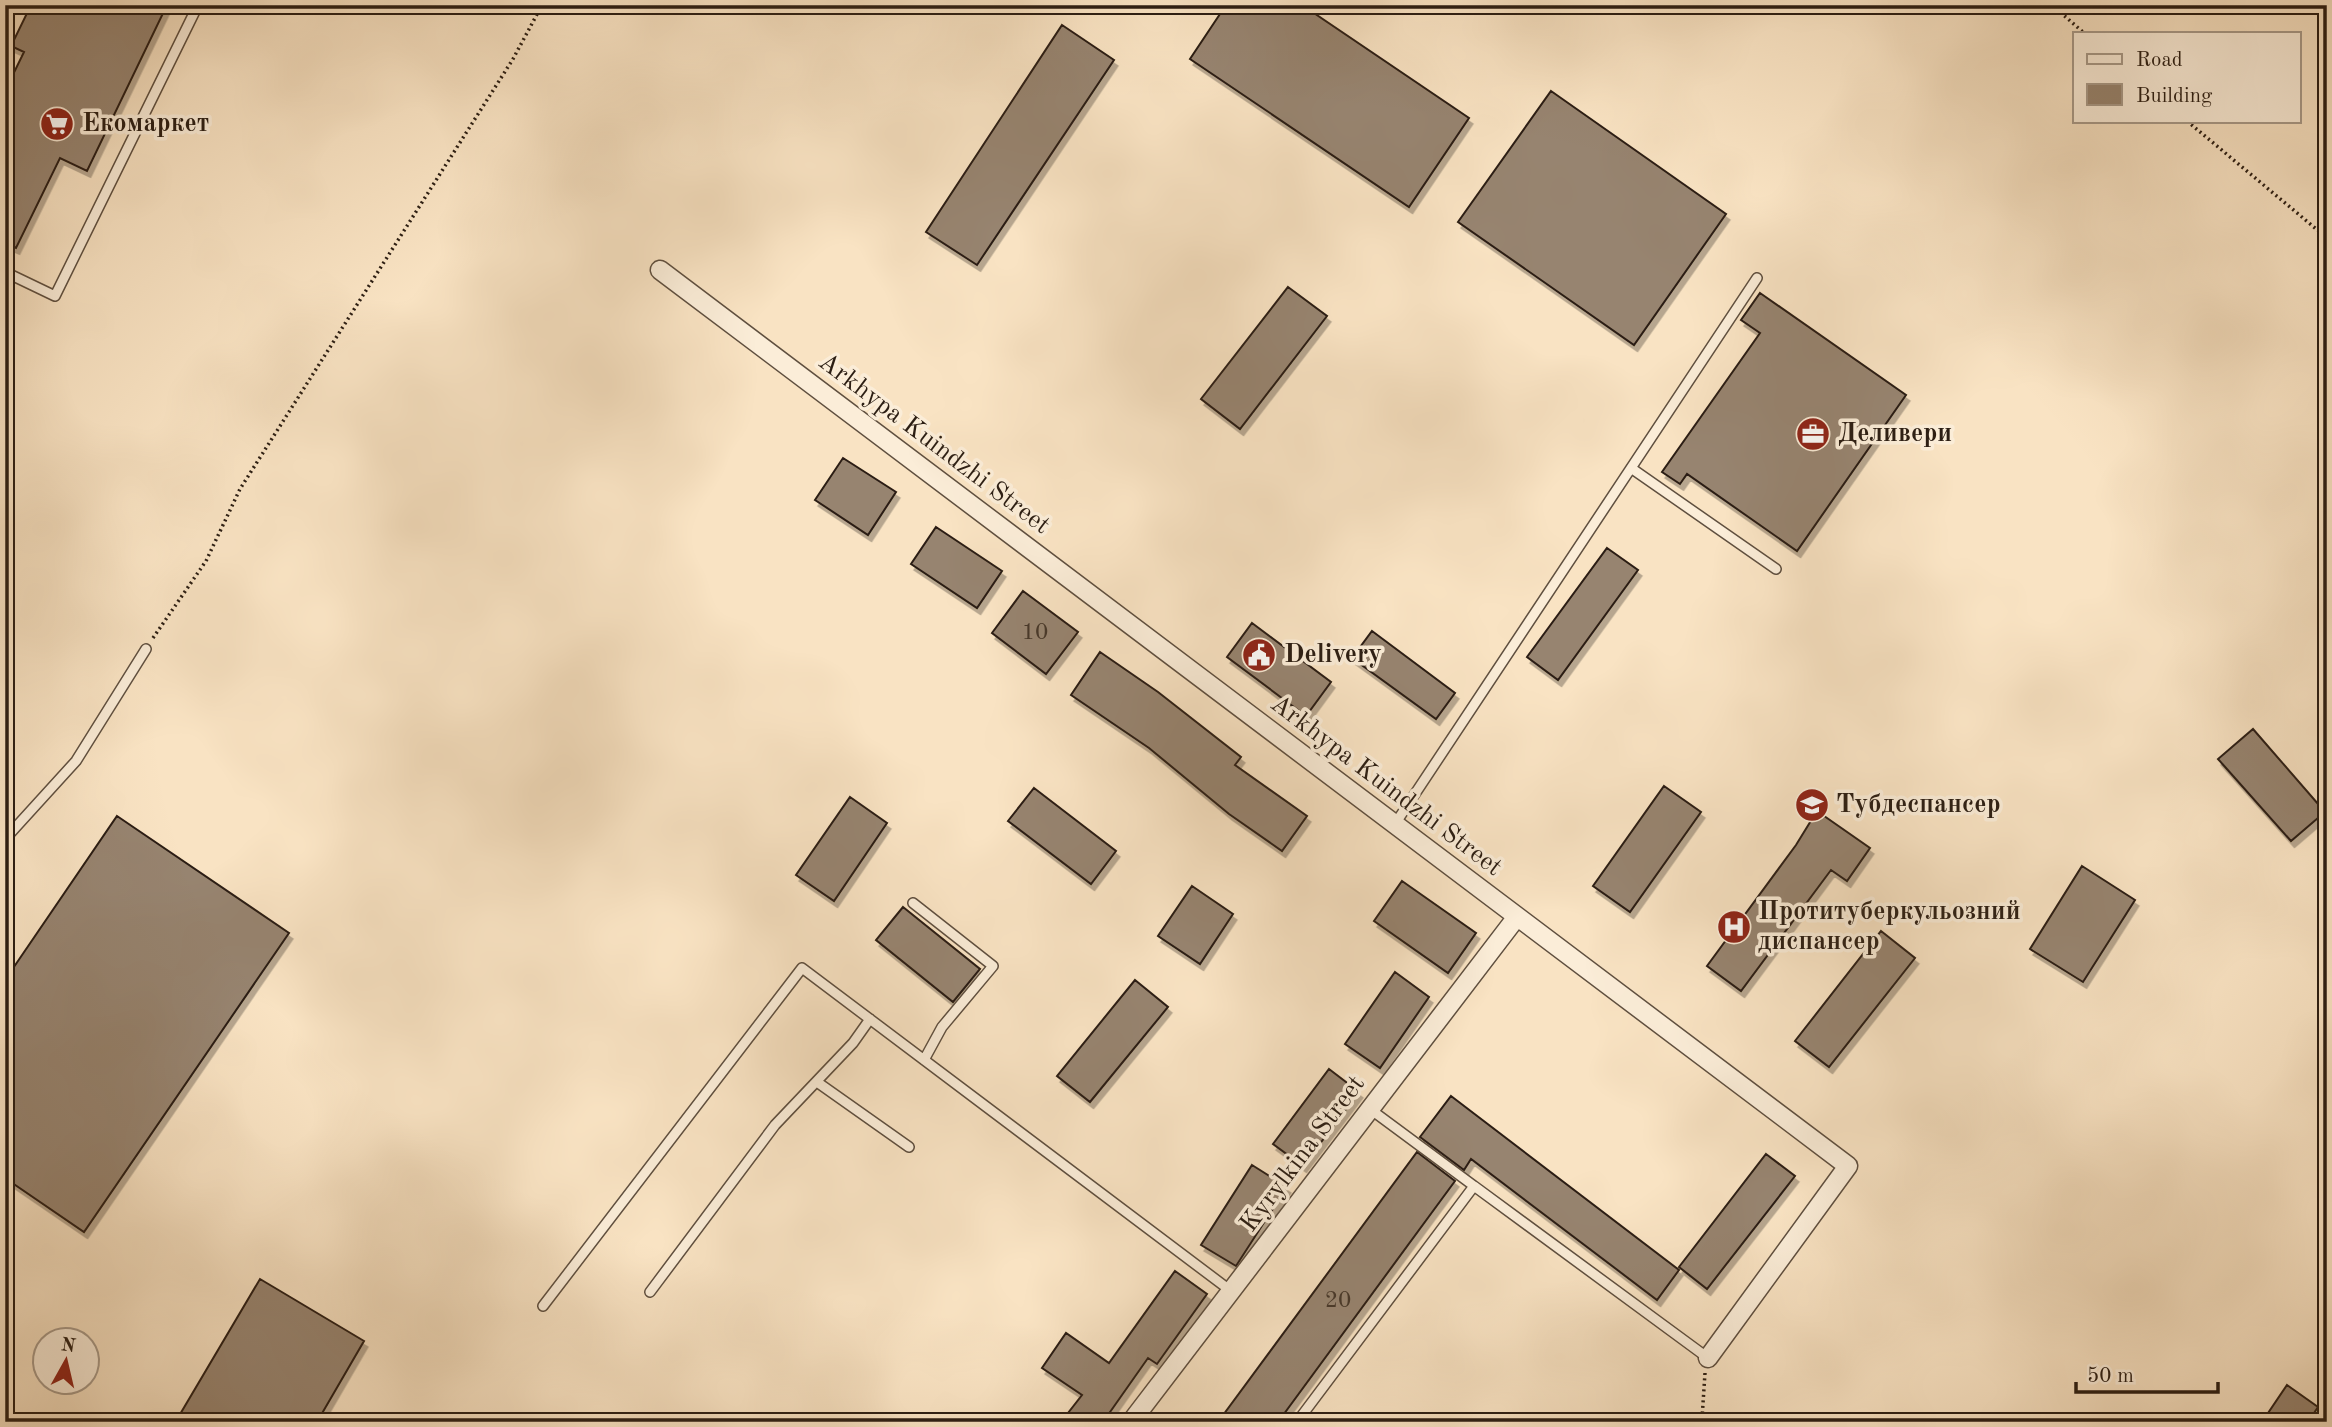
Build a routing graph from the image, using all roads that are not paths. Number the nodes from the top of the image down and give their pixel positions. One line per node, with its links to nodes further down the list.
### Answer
1 (198, 5): 3 (lane)
2 (660, 270): 8 (street, Arkhypa Kuindzhi Street)
3 (5, 272)
4 (1757, 278): 5 (lane)
5 (1631, 468): 6 (lane); 8 (lane)
6 (1776, 569)
7 (146, 649): 9 (lane)
8 (1395, 824): 11 (street, Arkhypa Kuindzhi Street)
9 (5, 839)
10 (913, 903): 13 (lane)
11 (1516, 918): 15 (street, Kyrylkina Street); 21 (street, Arkhypa Kuindzhi Street)
12 (870, 1019): 13 (lane); 14 (lane); 20 (lane)
13 (925, 1060): 18 (lane)
14 (817, 1082): 16 (lane); 19 (lane)
15 (1370, 1110): 17 (lane); 18 (street, Kyrylkina Street)
16 (909, 1147)
17 (1474, 1186): 21 (lane); 23 (lane)
18 (1231, 1291): 22 (street, Kyrylkina Street)
19 (650, 1292)
20 (543, 1306)
21 (1709, 1358)
22 (1131, 1422)
23 (1297, 1422)

